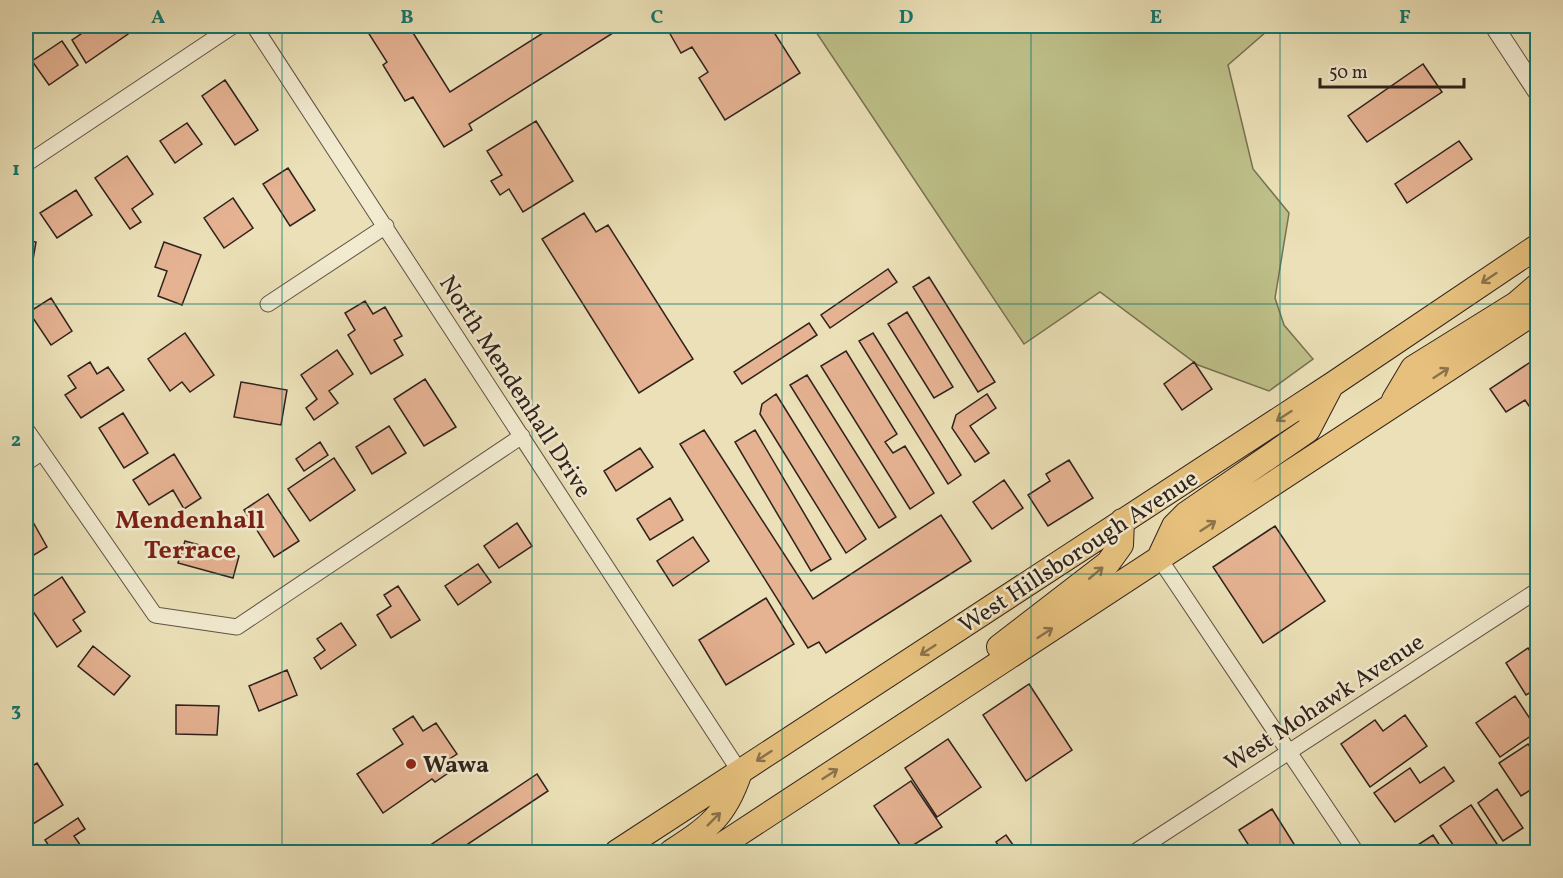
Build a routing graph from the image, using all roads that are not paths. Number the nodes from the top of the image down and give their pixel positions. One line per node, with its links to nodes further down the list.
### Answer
1 (233, 26): 5 (street)
2 (255, 26): 6 (street, North Mendenhall Drive)
3 (1494, 26): 4 (street)
4 (1538, 93)
5 (26, 164)
6 (386, 226): 9 (street); 14 (street, North Mendenhall Drive)
7 (1538, 246): 11 (main road, West Hillsborough Avenue, one-way to 11)
8 (1538, 285): 12 (main road)
9 (268, 304)
10 (1538, 310): 12 (main road, West Hillsborough Avenue, one-way to 10)
11 (1333, 384): 17 (main road, West Hillsborough Avenue, one-way to 17); 18 (main road)
12 (1389, 407): 18 (main road, West Hillsborough Avenue, one-way to 12)
13 (26, 429): 15 (street)
14 (522, 436): 15 (street); 22 (street, North Mendenhall Drive)
15 (41, 453): 16 (street)
16 (26, 464)
17 (1122, 521): 20 (main road, one-way to 17); 22 (main road, West Hillsborough Avenue, one-way to 22)
18 (1159, 558): 20 (main road, West Hillsborough Avenue, one-way to 18); 21 (street)
19 (1538, 590): 21 (street, West Mohawk Avenue)
20 (996, 665): 25 (main road, West Hillsborough Avenue, one-way to 20)
21 (1288, 752): 26 (street, West Mohawk Avenue); 27 (street)
22 (740, 772): 23 (main road, West Hillsborough Avenue); 24 (main road, one-way to 22)
23 (617, 852)
24 (671, 852)
25 (711, 852)
26 (1136, 852)
27 (1356, 852)

